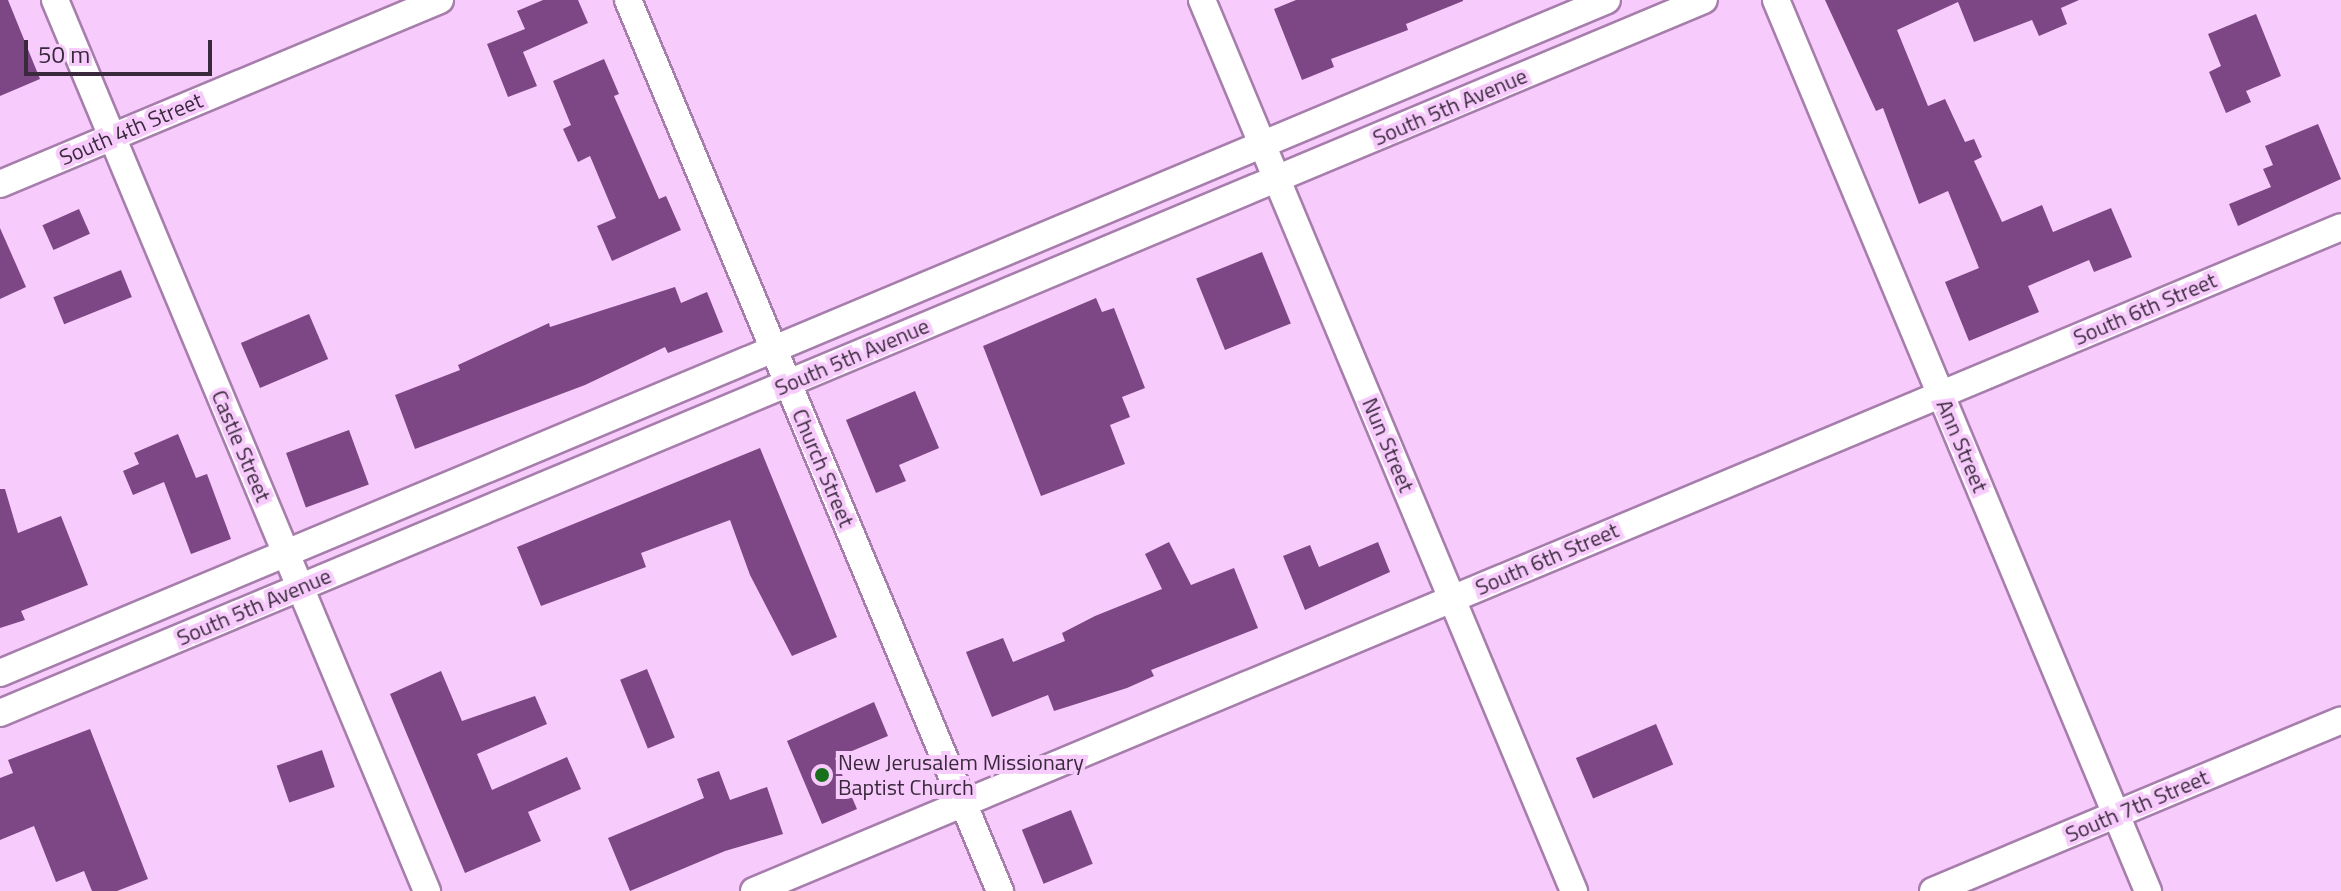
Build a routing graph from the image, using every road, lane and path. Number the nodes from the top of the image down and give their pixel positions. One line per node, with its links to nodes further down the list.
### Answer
1 (55, 0): 8 (street, Castle Street)
2 (440, 0): 8 (street, South 4th Street)
3 (628, 0): 13 (street, Church Street)
4 (1202, 0): 9 (street, Nun Street)
5 (1607, 0): 9 (street, South 5th Avenue)
6 (1704, 0): 10 (street, South 5th Avenue)
7 (1776, 0): 15 (street, Ann Street)
8 (112, 137): 11 (street, South 4th Street); 16 (street, Castle Street)
9 (1263, 144): 10 (street, Nun Street); 13 (street, South 5th Avenue)
10 (1277, 179): 14 (street, South 5th Avenue); 18 (street, Nun Street)
11 (0, 184)
12 (2341, 227): 15 (street, South 6th Street)
13 (774, 349): 14 (street, Church Street); 16 (street, South 5th Avenue)
14 (788, 384): 17 (street, South 5th Avenue); 22 (street, Church Street)
15 (1940, 394): 18 (street, South 6th Street); 23 (street, Ann Street)
16 (286, 553): 17 (street, Castle Street); 19 (street, South 5th Avenue)
17 (300, 587): 20 (street, South 5th Avenue); 24 (street, Castle Street)
18 (1452, 599): 22 (street, South 6th Street); 27 (street, Nun Street)
19 (0, 673)
20 (0, 713)
21 (2341, 720): 23 (street, South 7th Street)
22 (964, 803): 25 (street, South 6th Street); 26 (street, Church Street)
23 (2116, 815): 28 (street, South 7th Street); 29 (street, Ann Street)
24 (427, 891)
25 (754, 891)
26 (1000, 891)
27 (1574, 891)
28 (1933, 891)
29 (2148, 891)

